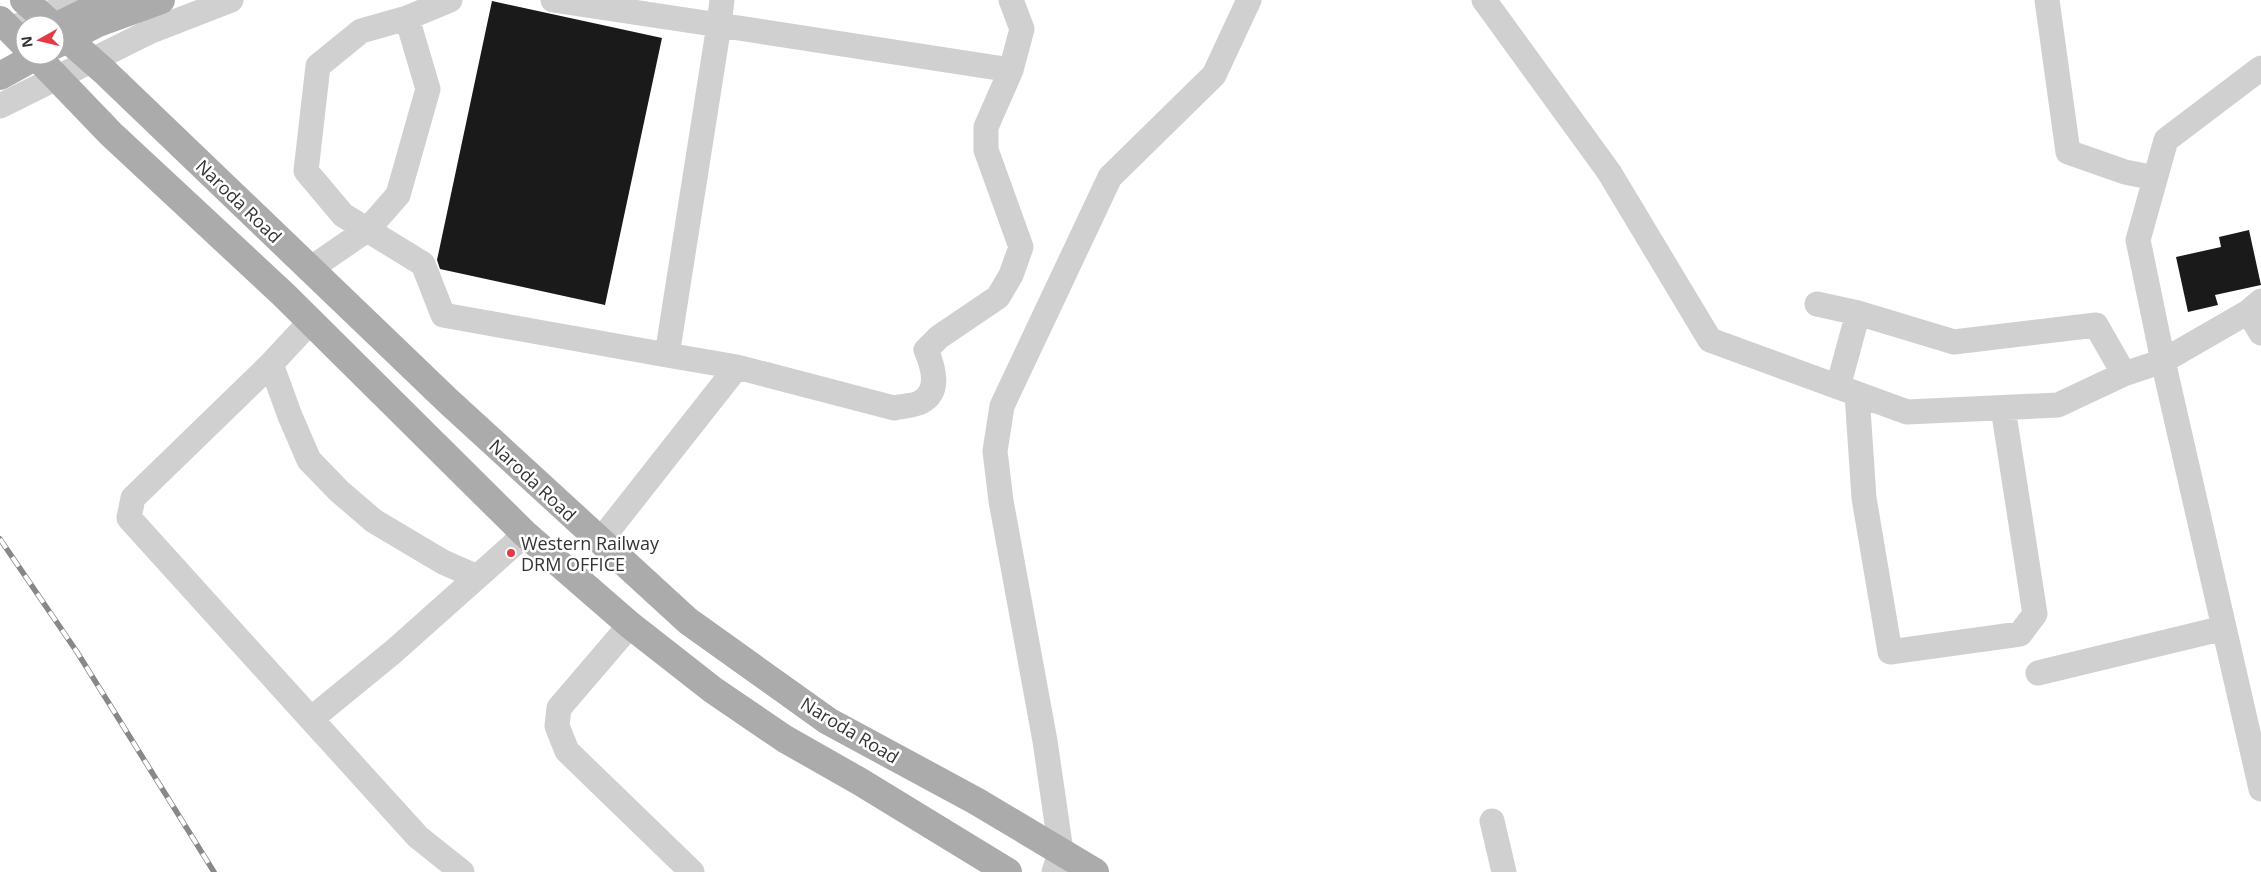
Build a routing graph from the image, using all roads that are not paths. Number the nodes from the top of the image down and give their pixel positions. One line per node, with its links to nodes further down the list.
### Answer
1 (81, 0): 12 (street)
2 (110, 0): 13 (main road)
3 (161, 0): 18 (main road, bridge)
4 (230, 0): 20 (street)
5 (450, 0): 14 (street)
6 (553, 0): 15 (street)
7 (722, 0): 15 (street)
8 (1011, 0): 24 (street)
9 (1249, 0): 52 (street)
10 (1484, 0): 41 (street)
11 (2047, 0): 28 (street)
12 (53, 15)
13 (59, 15)
14 (407, 18): 29 (street); 29 (street)
15 (719, 25): 24 (street); 36 (street)
16 (15, 34): 19 (main road)
17 (65, 36): 20 (main road, Naroda Road)
18 (65, 40)
19 (0, 57)
20 (91, 60): 26 (street); 30 (main road, Naroda Road)
21 (19, 65): 25 (main road, bridge)
22 (45, 65): 26 (main road)
23 (2261, 68): 28 (street)
24 (1011, 70): 39 (street)
25 (0, 76)
26 (57, 78): 27 (street); 34 (main road)
27 (0, 106)
28 (2155, 178): 37 (street)
29 (368, 229): 30 (street); 36 (street)
30 (310, 269): 44 (main road, Naroda Road)
31 (1817, 304): 33 (street)
32 (2255, 307): 35 (street); 37 (street)
33 (1858, 313): 40 (street); 41 (street)
34 (311, 321): 38 (street); 43 (main road)
35 (2261, 333)
36 (667, 355): 39 (street)
37 (2163, 361): 40 (street); 47 (street)
38 (271, 364): 45 (street); 49 (street)
39 (737, 367): 44 (street)
40 (2124, 374): 42 (street)
41 (1847, 390): 42 (street); 42 (street)
42 (2003, 408)
43 (524, 533): 45 (street); 46 (main road)
44 (600, 541): 52 (main road, Naroda Road)
45 (477, 578): 49 (street)
46 (630, 625): 54 (street); 55 (main road)
47 (2224, 628): 48 (street); 50 (street)
48 (2038, 673)
49 (311, 719): 53 (street)
50 (2261, 788)
51 (1492, 821): 57 (street)
52 (1057, 862): 56 (main road, Naroda Road)
53 (462, 872)
54 (692, 872)
55 (1008, 872)
56 (1094, 872)
57 (1504, 872)

